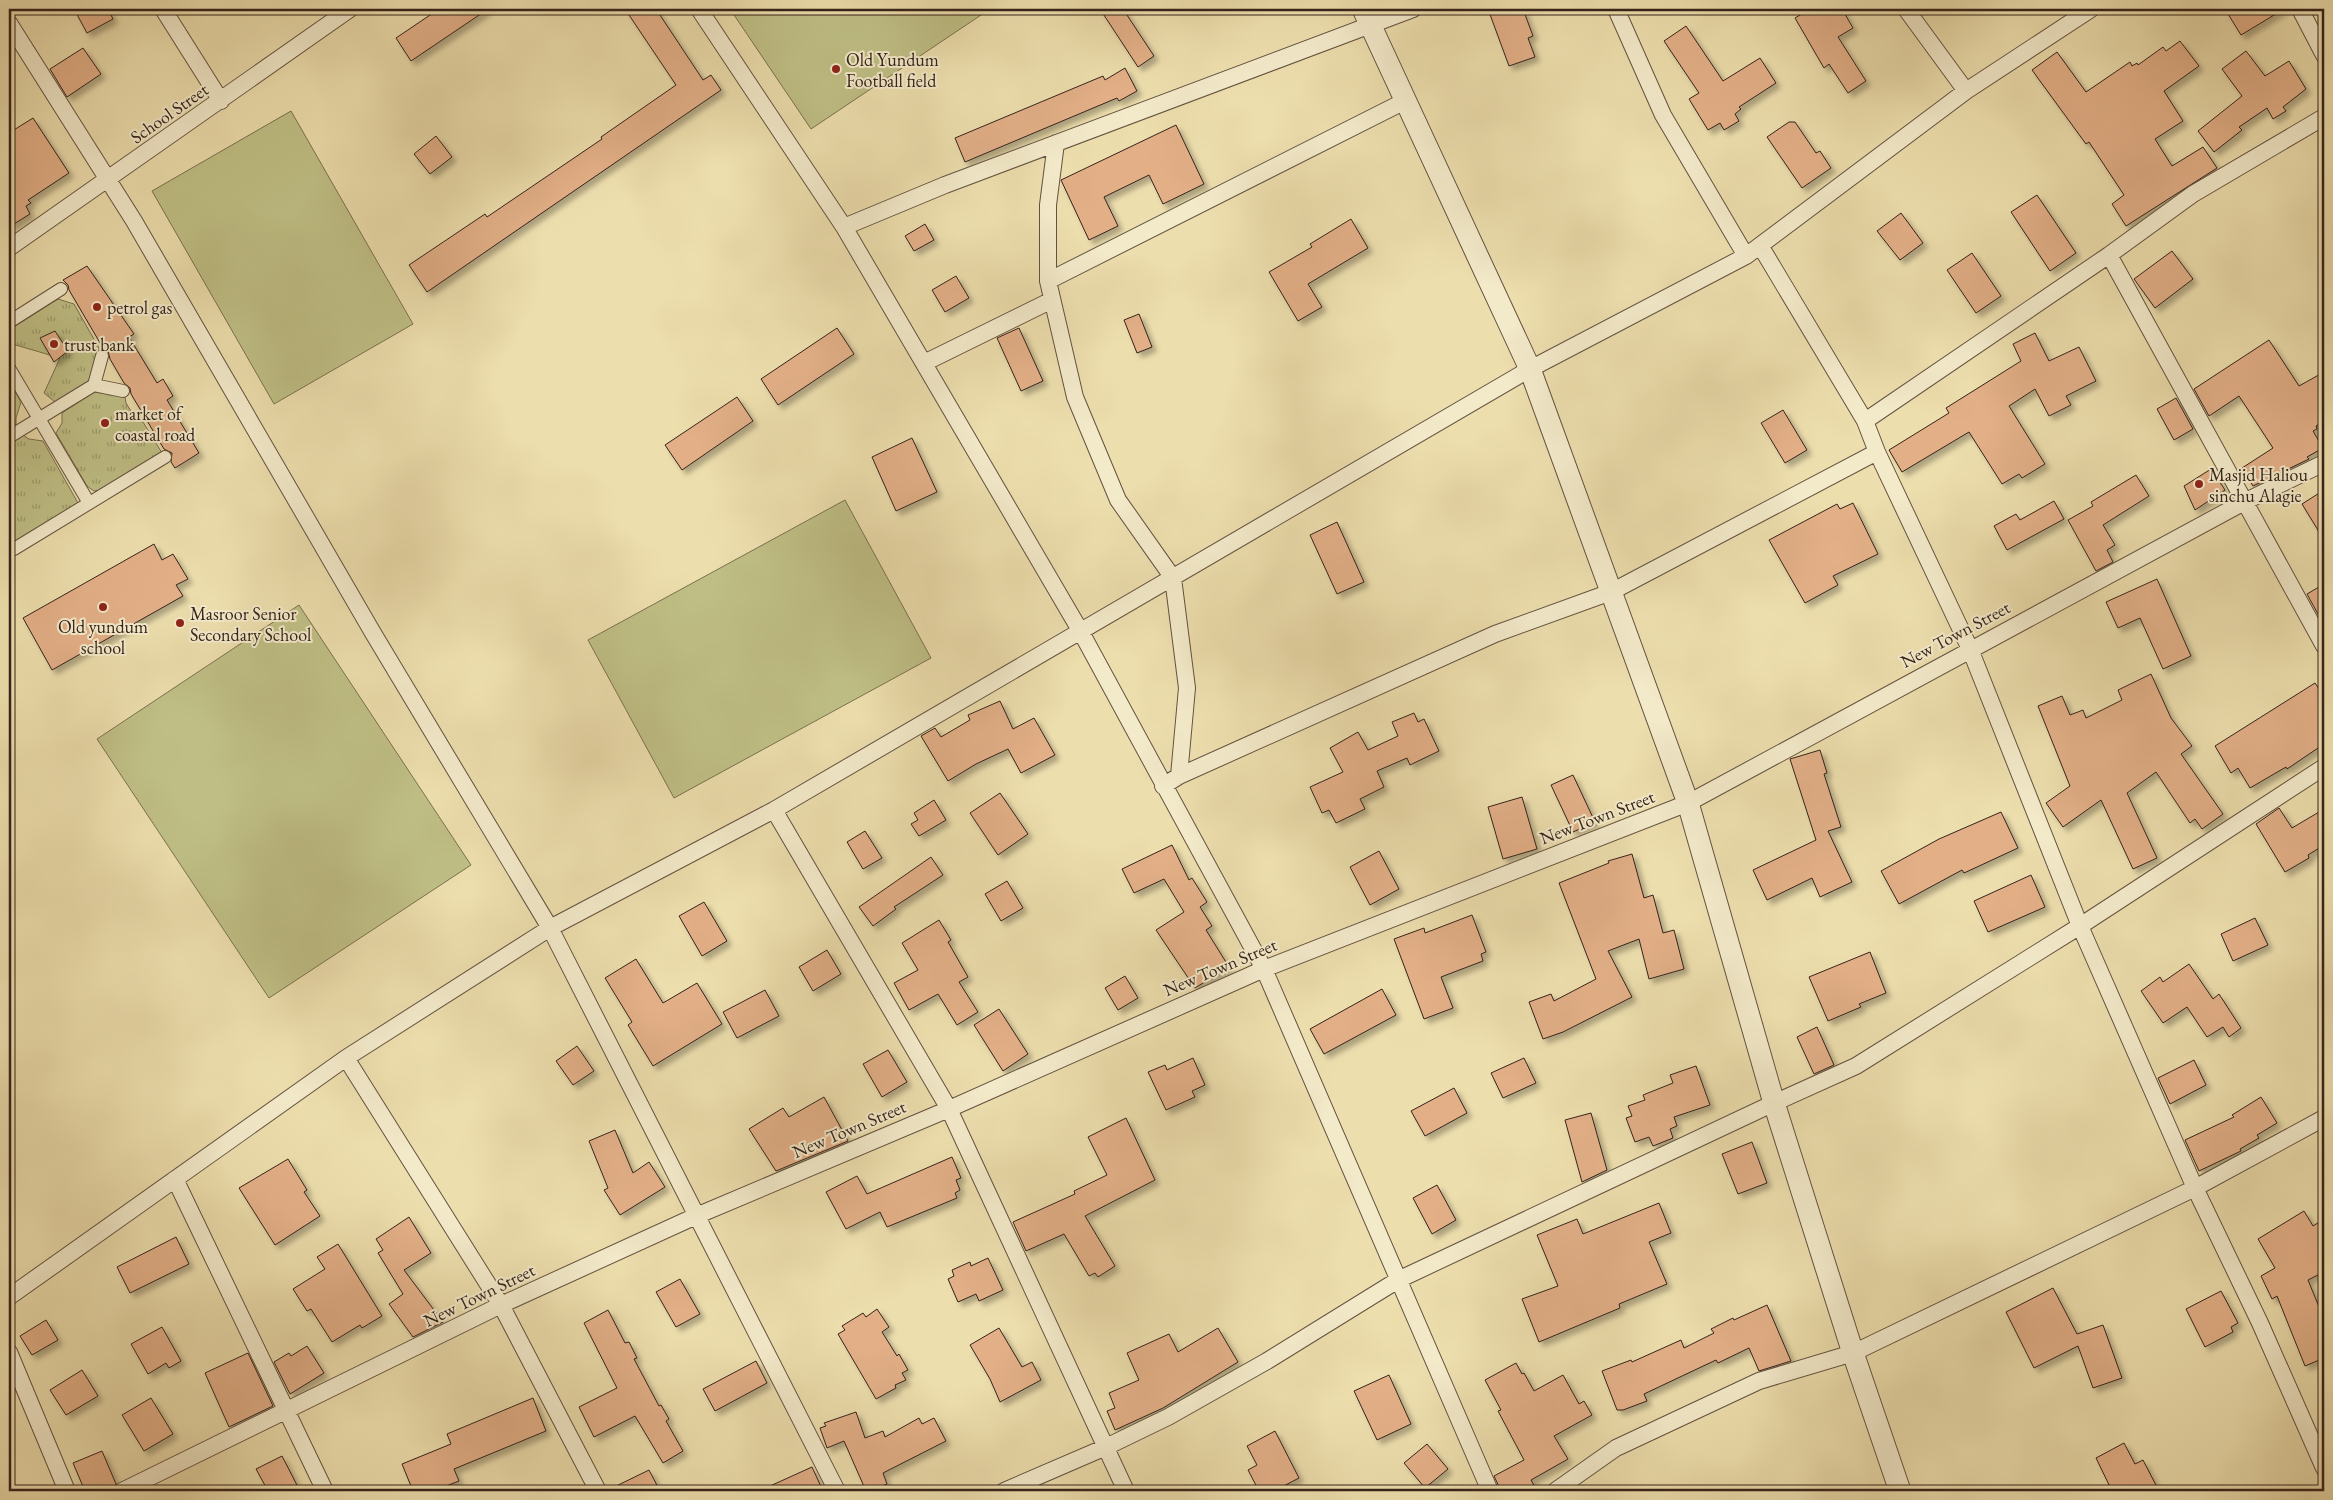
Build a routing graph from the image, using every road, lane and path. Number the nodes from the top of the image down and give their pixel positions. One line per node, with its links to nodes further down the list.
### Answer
1 (163, 9): 13 (street)
2 (350, 9): 13 (street, School Street)
3 (699, 9): 18 (street)
4 (1413, 9): 9 (street)
5 (1616, 9): 22 (street)
6 (1906, 9): 12 (street)
7 (2091, 9): 12 (street)
8 (2300, 9): 11 (street)
9 (1366, 16): 14 (street); 16 (street)
10 (9, 23): 17 (street)
11 (2324, 55)
12 (1966, 91): 19 (street)
13 (221, 101): 17 (street, School Street)
14 (1405, 101): 23 (street); 30 (street)
15 (2324, 117): 21 (street)
16 (1056, 143): 18 (street); 23 (street)
17 (107, 181): 20 (street, School Street); 53 (street)
18 (844, 227): 28 (street)
19 (1760, 247): 22 (street); 34 (street)
20 (9, 248)
21 (2109, 255): 34 (street); 39 (street)
22 (1746, 256): 30 (street)
23 (1048, 281): 25 (street)
24 (61, 289): 26 (street)
25 (1052, 300): 28 (street); 42 (street)
26 (9, 322)
27 (102, 356): 31 (street)
28 (924, 363): 44 (street)
29 (9, 368): 33 (street)
30 (1530, 369): 42 (street); 43 (street)
31 (94, 385): 32 (street); 33 (street)
32 (123, 391)
33 (39, 419): 35 (street); 40 (street)
34 (1865, 421): 36 (street)
35 (9, 437)
36 (1876, 452): 43 (street); 46 (street)
37 (165, 457): 40 (street)
38 (2324, 463): 39 (street, New Town Street)
39 (2246, 501): 45 (street); 46 (street, New Town Street)
40 (89, 503): 41 (street)
41 (14, 549)
42 (1173, 578): 44 (street); 48 (street)
43 (1611, 592): 48 (street); 50 (street)
44 (1081, 632): 49 (street); 51 (street)
45 (2324, 646)
46 (1970, 649): 50 (street, New Town Street); 52 (street)
47 (2324, 767): 52 (street)
48 (1180, 776): 49 (street)
49 (1164, 786): 54 (street)
50 (1688, 803): 54 (street, New Town Street); 56 (street)
51 (774, 810): 53 (street); 57 (street)
52 (2080, 926): 56 (street); 60 (street)
53 (550, 928): 55 (street); 61 (street)
54 (1264, 969): 57 (street, New Town Street); 62 (street)
55 (346, 1058): 59 (street); 64 (street)
56 (1774, 1102): 62 (street); 66 (street)
57 (949, 1109): 61 (street, New Town Street); 68 (street)
58 (2324, 1118): 60 (street)
59 (175, 1179): 63 (street); 67 (street)
60 (2195, 1188): 66 (street); 69 (street)
61 (696, 1216): 64 (street, New Town Street); 74 (street)
62 (1398, 1280): 68 (street); 77 (street)
63 (9, 1297)
64 (502, 1305): 67 (street, New Town Street); 73 (street)
65 (9, 1352): 70 (street)
66 (1853, 1353): 78 (street); 79 (street)
67 (287, 1411): 71 (street, New Town Street); 72 (street)
68 (1106, 1447): 75 (street); 76 (street)
69 (2324, 1468)
70 (67, 1491)
71 (122, 1491)
72 (325, 1491)
73 (598, 1491)
74 (837, 1491)
75 (1004, 1491)
76 (1126, 1491)
77 (1490, 1491)
78 (1554, 1491)
79 (1900, 1491)

